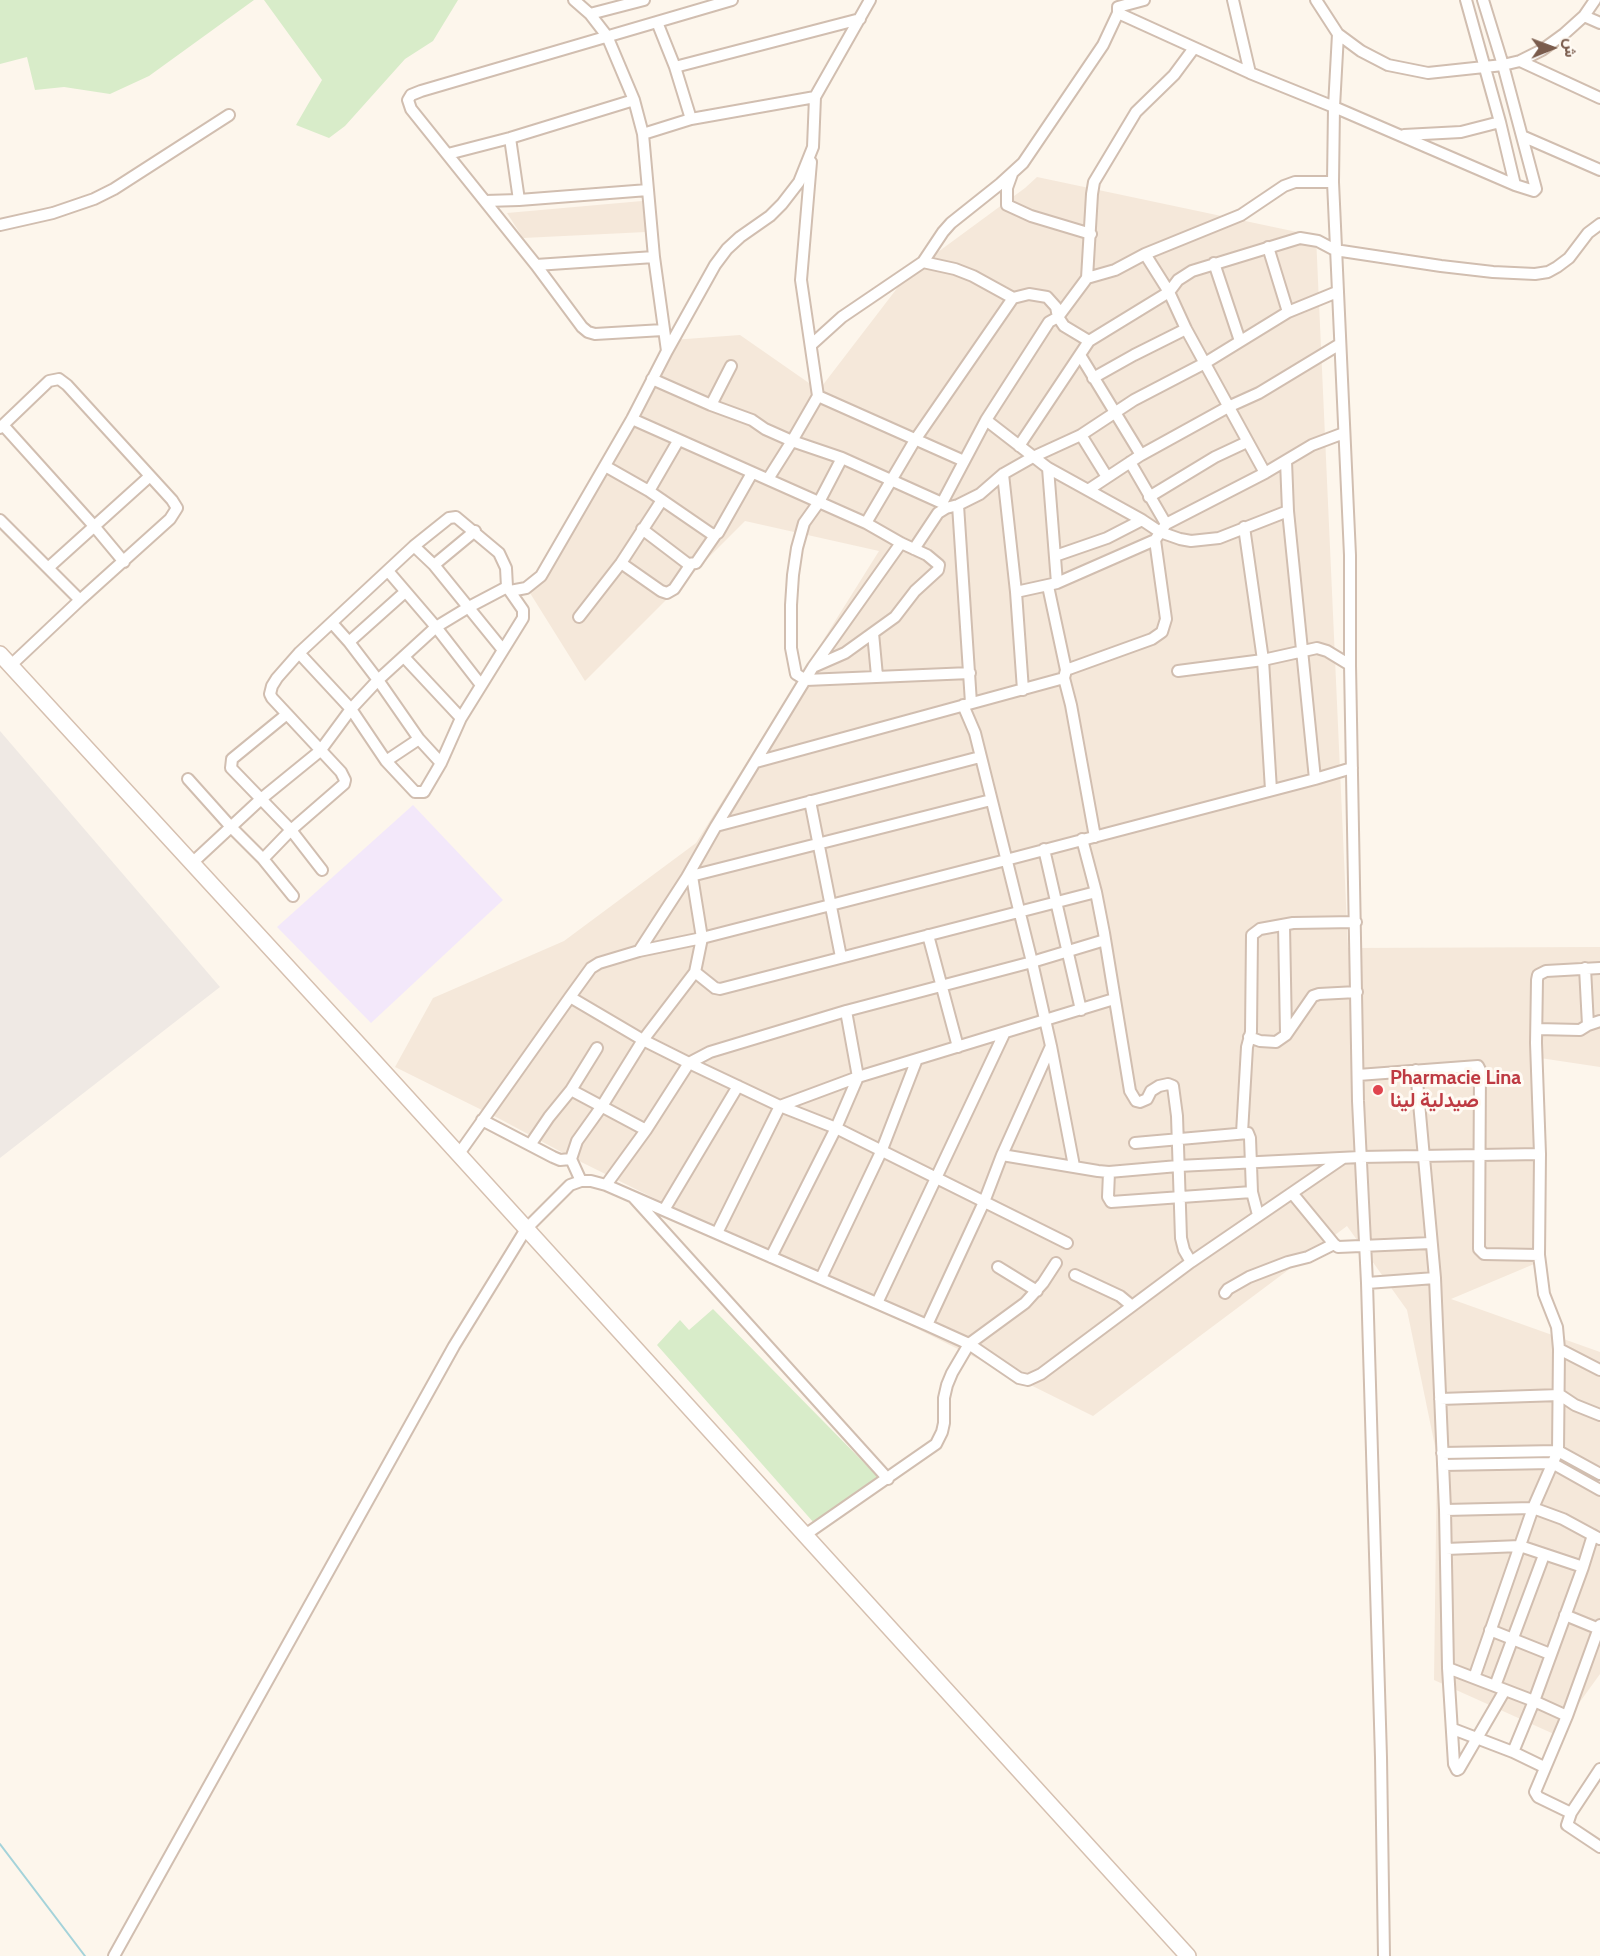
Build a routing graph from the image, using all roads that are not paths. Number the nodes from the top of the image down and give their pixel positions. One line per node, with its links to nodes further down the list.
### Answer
1 (574, 0): 12 (street)
2 (642, 0): 12 (street)
3 (732, 0): 15 (street)
4 (870, 0): 14 (street)
5 (1144, 0): 11 (street)
6 (1233, 0): 24 (street)
7 (1316, 0): 17 (street)
8 (1466, 0): 23 (street)
9 (1483, 0): 21 (street)
10 (1595, 0): 13 (street)
11 (1118, 13): 19 (street); 39 (street)
12 (590, 14): 18 (street)
13 (1584, 16): 16 (street); 20 (street)
14 (860, 19): 22 (street); 25 (street)
15 (657, 22): 18 (street); 22 (street)
16 (1600, 23)
17 (1338, 34): 23 (street); 28 (street)
18 (608, 36): 27 (street); 37 (street)
19 (1194, 48): 24 (street); 47 (street)
20 (1520, 61): 21 (street); 26 (street)
21 (1503, 65): 23 (street); 34 (street)
22 (675, 67): 30 (street)
23 (1485, 67): 31 (street)
24 (1250, 73): 28 (street)
25 (815, 97): 30 (street); 36 (street)
26 (1600, 98)
27 (634, 100): 32 (street); 35 (street)
28 (1334, 106): 33 (street); 40 (street)
29 (229, 115): 46 (street)
30 (691, 119): 32 (street)
31 (1500, 122): 33 (street); 41 (street)
32 (644, 134): 42 (street)
33 (1401, 135): 41 (street)
34 (1522, 136): 38 (street); 41 (street)
35 (510, 138): 37 (street); 43 (street)
36 (813, 147): 66 (street); 67 (street)
37 (448, 154): 44 (street)
38 (1600, 170)
39 (1012, 174): 47 (street); 52 (street)
40 (1333, 182): 49 (street); 50 (street)
41 (1515, 185)
42 (648, 190): 43 (street); 51 (street)
43 (519, 200): 44 (street)
44 (485, 201): 54 (street)
45 (1600, 224): 49 (street)
46 (0, 225)
47 (1090, 234): 55 (street)
48 (1268, 247): 49 (street); 53 (street); 59 (street)
49 (1335, 249): 57 (street)
50 (1145, 254): 55 (street); 56 (street)
51 (654, 257): 54 (street); 62 (street)
52 (923, 262): 58 (street); 66 (street)
53 (1214, 264): 56 (street); 64 (street)
54 (536, 265): 62 (street)
55 (1087, 278): 60 (street)
56 (1169, 292): 61 (street); 63 (street)
57 (1337, 292): 59 (street); 65 (street)
58 (1013, 298): 60 (street); 82 (street)
59 (1288, 312): 64 (street)
60 (1058, 317): 63 (street); 78 (street)
61 (1186, 329): 69 (street); 71 (street)
62 (663, 330): 67 (street)
63 (1089, 341): 68 (street)
64 (1240, 341): 69 (street)
65 (1340, 344): 75 (street); 80 (street)
66 (811, 345): 73 (street)
67 (667, 351): 72 (street)
68 (1080, 356): 71 (street); 86 (street)
69 (1205, 363): 75 (street); 76 (street)
70 (731, 366): 74 (street)
71 (1093, 378): 76 (street)
72 (652, 379): 74 (street); 77 (street)
73 (818, 396): 82 (street); 84 (street)
74 (711, 405): 84 (street)
75 (1228, 407): 85 (street); 87 (street)
76 (1114, 413): 81 (street); 87 (street)
77 (632, 418): 83 (street); 93 (street)
78 (986, 420): 86 (street); 90 (street)
79 (1, 426): 98 (street); 113 (street)
80 (1344, 433): 91 (street); 146 (street)
81 (1081, 435): 88 (street); 99 (street)
82 (915, 440): 90 (street); 101 (street)
83 (678, 441): 95 (street); 103 (street)
84 (792, 441): 89 (street); 100 (street)
85 (1247, 442): 96 (street); 104 (street)
86 (1019, 446): 88 (street)
87 (1141, 455): 92 (street)
88 (1033, 457): 94 (street); 97 (street)
89 (842, 458): 101 (street); 106 (street)
90 (964, 461): 107 (street)
91 (1286, 461): 96 (street); 109 (street)
92 (1130, 462): 99 (street); 104 (street)
93 (605, 466): 103 (street); 130 (street)
94 (1048, 468): 102 (street); 122 (street)
95 (752, 473): 100 (street); 118 (street)
96 (1266, 473): 117 (street)
97 (1003, 474): 108 (street); 132 (street)
98 (150, 476): 113 (street); 123 (street)
99 (1107, 477): 102 (street)
100 (768, 479): 106 (street)
101 (893, 480): 107 (street); 112 (street)
102 (1088, 490): 111 (street)
103 (649, 491): 105 (street)
104 (1149, 497): 117 (street)
105 (662, 500): 115 (street); 118 (street)
106 (819, 502): 112 (street); 154 (street)
107 (944, 505): 108 (street); 121 (street)
108 (958, 505): 150 (street)
109 (1288, 511): 114 (street); 141 (street)
110 (0, 520): 127 (street)
111 (1142, 520): 117 (street); 122 (street)
112 (866, 523): 119 (street)
113 (94, 526): 123 (street); 127 (street)
114 (1244, 527): 117 (street); 145 (street)
115 (642, 529): 124 (street); 125 (street)
116 (475, 531): 120 (street); 126 (street); 130 (street)
117 (1160, 532): 129 (street); 151 (street)
118 (716, 534): 125 (street)
119 (901, 543): 121 (street); 148 (street)
120 (414, 546): 126 (street); 128 (street)
121 (914, 549): 138 (street)
122 (1055, 556): 129 (street)
123 (124, 562): 133 (street)
124 (621, 563): 125 (street); 135 (street)
125 (691, 564)
126 (434, 565): 134 (street)
127 (48, 568): 133 (street)
128 (388, 571): 131 (street); 136 (street)
129 (1053, 584): 132 (street); 151 (street)
130 (509, 589): 134 (street); 140 (street)
131 (405, 592): 137 (street); 139 (street)
132 (1016, 592): 156 (street)
133 (80, 600): 147 (street)
134 (469, 607): 137 (street); 140 (street)
135 (579, 617)
136 (332, 622): 139 (street); 142 (street)
137 (436, 627): 144 (street); 155 (street)
138 (873, 633): 148 (street); 152 (street)
139 (349, 642): 153 (street)
140 (503, 650): 155 (street)
141 (1301, 651): 145 (street); 146 (street); 169 (street)
142 (299, 653): 158 (street); 159 (street)
143 (0, 654): 147 (street)
144 (405, 657): 153 (street); 160 (street)
145 (1263, 660): 149 (street); 170 (street)
146 (1350, 665): 167 (street)
147 (10, 666): 183 (street)
148 (813, 667): 154 (street)
149 (1178, 671)
150 (970, 673): 152 (street); 157 (street)
151 (1065, 674): 156 (street); 177 (street)
152 (877, 676): 154 (street)
153 (378, 680): 158 (street); 161 (street)
154 (806, 680): 165 (street)
155 (481, 685): 160 (street)
156 (1023, 690): 157 (street)
157 (967, 704): 163 (street); 165 (street)
158 (351, 709): 162 (street); 164 (street)
159 (287, 714): 162 (street); 171 (street)
160 (461, 718): 166 (street)
161 (419, 739): 164 (street); 166 (street)
162 (320, 751): 171 (street); 176 (street)
163 (980, 757): 172 (street); 173 (street)
164 (386, 761): 166 (street)
165 (756, 762): 174 (street)
166 (441, 763)
167 (1352, 768): 169 (street); 191 (street)
168 (188, 779): 175 (street)
169 (1315, 779): 170 (street)
170 (1271, 790): 177 (street)
171 (261, 799): 175 (street); 176 (street)
172 (991, 800): 179 (street); 182 (street)
173 (810, 801): 174 (street); 179 (street)
174 (716, 826): 185 (street)
175 (231, 827): 181 (street); 183 (street)
176 (291, 830): 181 (street); 184 (street)
177 (1095, 837): 178 (street)
178 (1082, 839): 180 (street); 186 (street)
179 (818, 845): 185 (street); 189 (street)
180 (1044, 849): 182 (street); 188 (street)
181 (263, 859): 187 (street)
182 (1006, 860): 189 (street); 190 (street)
183 (191, 864): 238 (street)
184 (322, 870)
185 (690, 876): 194 (street); 196 (street)
186 (1095, 892): 188 (street); 195 (street)
187 (293, 896)
188 (1056, 902): 190 (street); 197 (street)
189 (831, 904): 194 (street); 198 (street)
190 (1018, 912): 193 (street); 199 (street)
191 (1356, 922): 192 (street); 204 (street)
192 (1284, 925): 214 (street); 215 (street)
193 (928, 935): 198 (street); 203 (street)
194 (702, 938): 196 (street); 202 (street)
195 (1105, 940): 197 (street); 206 (street)
196 (639, 951): 205 (street)
197 (1067, 951): 199 (street); 207 (street)
198 (841, 957): 202 (street)
199 (1032, 962): 203 (street); 209 (street)
200 (1585, 968): 201 (street); 211 (street); 212 (street)
201 (1600, 968)
202 (695, 972): 216 (street)
203 (942, 986): 208 (street); 218 (street)
204 (1357, 992): 214 (street); 223 (street)
205 (570, 996): 216 (street); 229 (street)
206 (1114, 999): 207 (street); 233 (street)
207 (1081, 1010): 209 (street)
208 (846, 1011): 221 (street); 224 (street)
209 (1046, 1021): 213 (street); 217 (street)
210 (1600, 1021): 211 (street)
211 (1588, 1024): 212 (street)
212 (1537, 1029): 237 (street)
213 (1004, 1034): 218 (street); 249 (street)
214 (1286, 1035): 215 (street)
215 (1249, 1037): 232 (street)
216 (643, 1040): 221 (street); 227 (street)
217 (1051, 1046): 239 (street); 246 (street)
218 (958, 1047): 220 (street)
219 (597, 1048): 226 (street)
220 (917, 1059): 224 (street); 236 (street)
221 (689, 1063): 225 (street); 231 (street)
222 (1416, 1070): 223 (street); 240 (street); 241 (street)
223 (1358, 1076): 242 (street)
224 (858, 1077): 228 (street); 230 (street)
225 (738, 1086): 228 (street); 257 (street)
226 (571, 1090): 227 (street); 235 (street)
227 (602, 1106): 231 (street); 244 (street)
228 (780, 1106): 230 (street); 260 (street)
229 (482, 1120): 235 (street); 238 (street)
230 (836, 1128): 236 (street); 266 (street)
231 (646, 1130): 251 (street)
232 (1242, 1133): 233 (street); 245 (street)
233 (1178, 1139): 234 (street); 247 (street)
234 (1135, 1143)
235 (530, 1145): 244 (street)
236 (881, 1152): 249 (street); 271 (street)
237 (1540, 1154): 240 (street); 265 (street)
238 (458, 1155): 259 (street)
239 (1002, 1155): 246 (street); 256 (street)
240 (1479, 1155): 241 (street); 265 (street)
241 (1424, 1156): 242 (street); 262 (street)
242 (1360, 1157): 243 (street); 264 (street)
243 (1342, 1158): 245 (street); 253 (street)
244 (571, 1159): 250 (street)
245 (1251, 1164): 247 (street); 252 (street)
246 (1074, 1166): 248 (street)
247 (1178, 1166): 248 (street); 255 (street)
248 (1109, 1172): 255 (street)
249 (936, 1179): 256 (street); 276 (street)
250 (580, 1181): 251 (street); 259 (street)
251 (606, 1185): 254 (street)
252 (1252, 1192): 255 (street); 258 (street)
253 (1292, 1193): 258 (street); 263 (street)
254 (632, 1196): 257 (street); 290 (street)
255 (1180, 1197): 267 (street)
256 (984, 1202): 261 (street); 278 (street)
257 (664, 1210): 260 (street)
258 (1258, 1215): 267 (street)
259 (526, 1229): 294 (street); 318 (street)
260 (717, 1233): 266 (street)
261 (1067, 1243)
262 (1431, 1243): 264 (street); 272 (street)
263 (1334, 1244): 264 (street); 275 (street)
264 (1365, 1245): 273 (street)
265 (1539, 1255): 280 (street)
266 (771, 1257): 271 (street)
267 (1191, 1262): 277 (street)
268 (1056, 1263): 274 (street)
269 (998, 1267): 274 (street)
270 (1075, 1275): 277 (street)
271 (821, 1278): 276 (street)
272 (1435, 1278): 273 (street); 283 (street)
273 (1367, 1283): 320 (street)
274 (1037, 1291): 279 (street)
275 (1225, 1293)
276 (878, 1303): 278 (street)
277 (1132, 1306): 279 (street)
278 (927, 1325): 279 (street)
279 (969, 1344): 290 (street)
280 (1559, 1349): 281 (street); 282 (street)
281 (1600, 1370)
282 (1560, 1395): 283 (street); 284 (street); 285 (street)
283 (1440, 1399): 286 (street)
284 (1600, 1415)
285 (1558, 1450): 286 (street); 287 (street); 289 (street)
286 (1442, 1453): 288 (street)
287 (1552, 1463): 288 (street); 291 (street); 292 (street)
288 (1443, 1465): 293 (street)
289 (1600, 1474)
290 (888, 1479): 294 (street)
291 (1600, 1490)
292 (1533, 1508): 293 (street); 295 (street); 296 (street)
293 (1445, 1510): 297 (street)
294 (805, 1535): 319 (street)
295 (1596, 1537): 299 (street)
296 (1520, 1545): 297 (street); 298 (street); 302 (street)
297 (1446, 1549): 306 (street)
298 (1544, 1555): 299 (street); 303 (street)
299 (1583, 1567): 300 (street)
300 (1565, 1615): 301 (street); 305 (street)
301 (1599, 1627): 304 (street)
302 (1490, 1630): 303 (street); 307 (street)
303 (1514, 1640): 305 (street); 308 (street)
304 (1597, 1643): 310 (street)
305 (1550, 1654): 309 (street)
306 (1448, 1668): 307 (street); 311 (street)
307 (1474, 1678): 308 (street)
308 (1500, 1688): 309 (street); 312 (street)
309 (1534, 1701): 310 (street); 313 (street)
310 (1567, 1716): 314 (street)
311 (1453, 1729): 312 (street); 312 (street)
312 (1476, 1738): 313 (street)
313 (1513, 1752): 314 (street)
314 (1544, 1767): 316 (street)
315 (1600, 1769): 316 (street)
316 (1571, 1813): 317 (street)
317 (1600, 1847)
318 (114, 1956)
319 (1188, 1956)
320 (1384, 1956)

